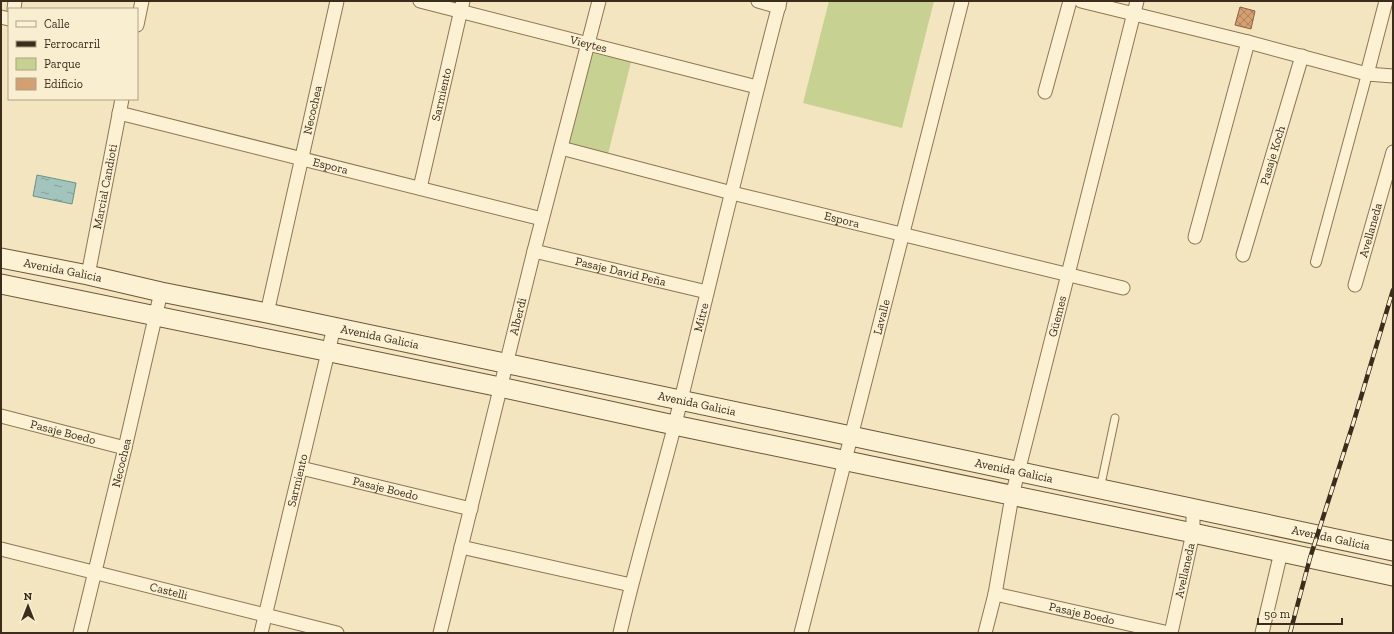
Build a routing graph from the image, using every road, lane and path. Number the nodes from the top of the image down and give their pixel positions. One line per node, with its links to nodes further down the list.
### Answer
1 (142, 1): 14 (street)
2 (337, 1): 26 (street, Necochea)
3 (420, 1): 12 (street, Vieytes)
4 (599, 1): 16 (street, Alberdi)
5 (758, 1): 11 (street)
6 (962, 1): 30 (street, Lavalle)
7 (1070, 1): 21 (street)
8 (1081, 1): 13 (street)
9 (1136, 1): 13 (street, Güemes)
10 (1386, 1): 18 (street)
11 (779, 4): 20 (street, Mitre)
12 (462, 6): 16 (street, Vieytes); 27 (street, Sarmiento)
13 (1133, 14): 15 (street); 37 (street, Güemes)
14 (138, 21)
15 (1248, 42): 17 (street); 31 (street)
16 (587, 45): 20 (street, Vieytes); 24 (street, Alberdi)
17 (1302, 56): 18 (street); 33 (street, Pasaje Koch)
18 (1367, 74): 19 (street); 35 (street)
19 (1393, 76)
20 (757, 87): 28 (street, Mitre)
21 (1044, 92)
22 (122, 100): 23 (street, Marcial Candioti)
23 (119, 113): 26 (street, Espora); 36 (street, Marcial Candioti)
24 (561, 148): 28 (street, Espora); 29 (street, Alberdi)
25 (1393, 152): 39 (street, Avellaneda)
26 (302, 158): 27 (street, Espora); 43 (street, Necochea)
27 (420, 188): 29 (street, Espora)
28 (732, 193): 30 (street, Espora); 42 (street, Mitre)
29 (542, 219): 32 (street, Alberdi)
30 (902, 235): 37 (street, Espora); 53 (street, Lavalle)
31 (1195, 237)
32 (534, 251): 42 (street, Pasaje David Peña); 47 (street, Alberdi)
33 (1244, 255)
34 (1, 258): 36 (main road, Avenida Galicia)
35 (1316, 262)
36 (88, 275): 41 (main road, Avenida Galicia)
37 (1068, 275): 40 (street, Espora); 57 (street, Güemes)
38 (1, 284): 44 (main road, Avenida Galicia)
39 (1355, 285)
40 (1123, 288)
41 (161, 292): 43 (main road, Avenida Galicia); 44 (street, Necochea)
42 (707, 292): 49 (street, Mitre)
43 (267, 313): 45 (main road, Avenida Galicia)
44 (156, 316): 46 (main road, Avenida Galicia); 54 (street, Necochea)
45 (334, 327): 46 (street, Sarmiento); 47 (main road, Avenida Galicia)
46 (328, 351): 48 (main road, Avenida Galicia); 56 (street, Sarmiento)
47 (505, 364): 48 (street, Alberdi); 49 (main road, Avenida Galicia)
48 (500, 387): 52 (main road, Avenida Galicia); 61 (street, Alberdi)
49 (680, 400): 52 (street, Mitre); 53 (main road, Avenida Galicia)
50 (1, 416): 54 (street, Pasaje Boedo)
51 (1115, 418): 58 (lane)
52 (674, 425): 55 (main road, Avenida Galicia); 69 (street, Mitre)
53 (851, 436): 55 (street, Lavalle); 57 (main road, Avenida Galicia)
54 (125, 448): 67 (street, Necochea)
55 (845, 461): 59 (main road, Avenida Galicia); 77 (street, Lavalle)
56 (301, 468): 61 (street, Pasaje Boedo); 71 (street, Sarmiento)
57 (1018, 472): 58 (main road, Avenida Galicia); 59 (street, Güemes)
58 (1100, 489): 60 (main road, Avenida Galicia)
59 (1012, 496): 62 (main road, Avenida Galicia); 70 (street, Güemes)
60 (1192, 507): 62 (street, Avellaneda); 65 (main road, Avenida Galicia)
61 (471, 509): 63 (street, Alberdi)
62 (1194, 533): 66 (main road, Avenida Galicia); 79 (street, Avellaneda)
63 (461, 547): 69 (street); 75 (street, Alberdi)
64 (1, 549): 67 (street, Castelli)
65 (1393, 551)
66 (1281, 552): 68 (main road, Avenida Galicia); 80 (street)
67 (95, 573): 71 (street, Castelli); 72 (street, Necochea)
68 (1393, 576)
69 (631, 584): 76 (street, Mitre)
70 (994, 594): 78 (street, Güemes); 79 (street, Pasaje Boedo)
71 (265, 614): 73 (street, Sarmiento); 74 (street, Castelli)
72 (80, 633)
73 (261, 633)
74 (337, 633)
75 (440, 633)
76 (620, 633)
77 (801, 633)
78 (985, 633)
79 (1170, 633)
80 (1262, 633)

